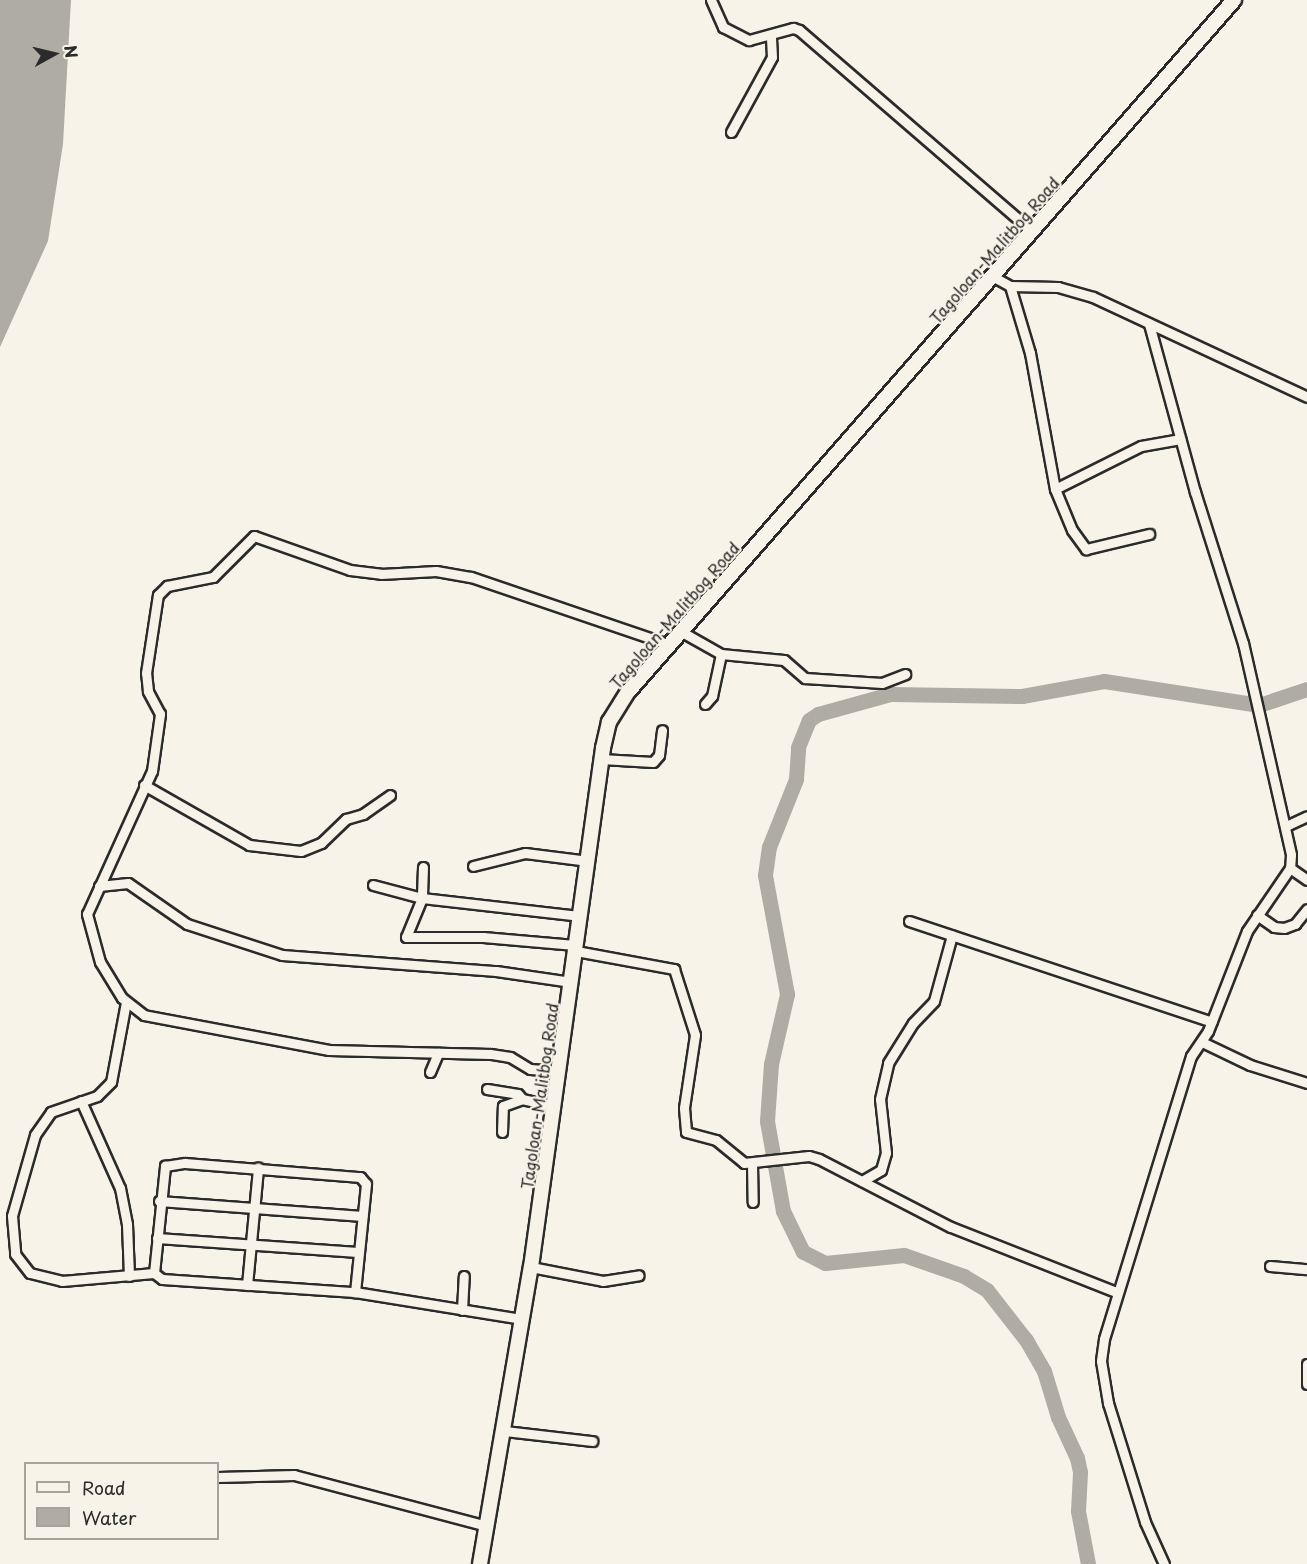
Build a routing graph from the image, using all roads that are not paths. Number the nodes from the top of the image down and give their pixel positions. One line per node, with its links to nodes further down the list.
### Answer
1 (711, 0): 3 (street)
2 (1234, 0): 5 (main road, Tagoloan-Malitbog Road)
3 (771, 35): 4 (street); 5 (street)
4 (731, 132)
5 (1032, 231): 6 (main road, Tagoloan-Malitbog Road)
6 (992, 276): 7 (street); 13 (main road, Tagoloan-Malitbog Road)
7 (1010, 286): 8 (street); 11 (street)
8 (1149, 324): 9 (street); 10 (street)
9 (1307, 397)
10 (1180, 439): 11 (street); 23 (street)
11 (1055, 489): 12 (street)
12 (1149, 534)
13 (682, 632): 14 (main road, Tagoloan-Malitbog Road); 15 (street)
14 (671, 645): 19 (main road, Tagoloan-Malitbog Road); 20 (street)
15 (721, 654): 16 (street); 17 (street)
16 (905, 674)
17 (705, 704)
18 (662, 730): 19 (street)
19 (602, 759): 24 (main road, Tagoloan-Malitbog Road)
20 (144, 785): 21 (street); 30 (street)
21 (390, 795)
22 (1307, 816): 23 (street)
23 (1286, 826): 27 (street)
24 (589, 861): 25 (street); 34 (main road, Tagoloan-Malitbog Road)
25 (473, 866)
26 (423, 867): 31 (street)
27 (1290, 868): 28 (street); 33 (street)
28 (1307, 880)
29 (373, 885): 31 (street)
30 (99, 886): 38 (street); 39 (street)
31 (422, 898): 34 (street); 37 (street)
32 (1307, 909): 33 (street)
33 (1257, 915): 40 (street)
34 (581, 916): 37 (main road, Tagoloan-Malitbog Road)
35 (909, 921): 36 (street)
36 (952, 935): 40 (street); 53 (street)
37 (575, 948): 38 (main road, Tagoloan-Malitbog Road); 51 (street)
38 (571, 982): 43 (main road, Tagoloan-Malitbog Road)
39 (126, 1002): 42 (street); 48 (street)
40 (1212, 1022): 41 (street)
41 (1202, 1042): 45 (street); 70 (street)
42 (438, 1053): 43 (street); 44 (street)
43 (559, 1071): 49 (main road, Tagoloan-Malitbog Road)
44 (430, 1072)
45 (1307, 1083)
46 (487, 1089): 47 (street)
47 (522, 1099): 49 (street); 50 (street)
48 (81, 1101): 66 (street); 66 (street)
49 (553, 1107): 62 (main road, Tagoloan-Malitbog Road)
50 (502, 1132)
51 (752, 1163): 53 (street); 55 (street)
52 (258, 1168): 54 (street); 56 (street); 57 (street)
53 (862, 1181): 70 (street)
54 (159, 1201): 56 (street); 58 (street)
55 (753, 1202)
56 (253, 1207): 57 (street); 59 (street)
57 (362, 1216): 60 (street)
58 (157, 1238): 59 (street); 64 (street)
59 (250, 1244): 60 (street); 68 (street)
60 (358, 1252): 69 (street)
61 (1270, 1266): 63 (street)
62 (531, 1267): 65 (street); 72 (main road, Tagoloan-Malitbog Road)
63 (1307, 1269)
64 (154, 1273): 66 (street); 68 (street)
65 (639, 1275)
66 (129, 1276)
67 (464, 1276): 71 (street)
68 (247, 1285): 69 (street)
69 (355, 1292): 71 (street)
70 (1116, 1292): 80 (street)
71 (462, 1310): 72 (street)
72 (521, 1320): 75 (main road, Tagoloan-Malitbog Road)
73 (1307, 1364): 74 (street)
74 (1307, 1384)
75 (505, 1431): 76 (street); 78 (main road, Tagoloan-Malitbog Road)
76 (592, 1441)
77 (219, 1477): 78 (street)
78 (487, 1526): 79 (main road, Tagoloan-Malitbog Road)
79 (480, 1564)
80 (1164, 1564)

